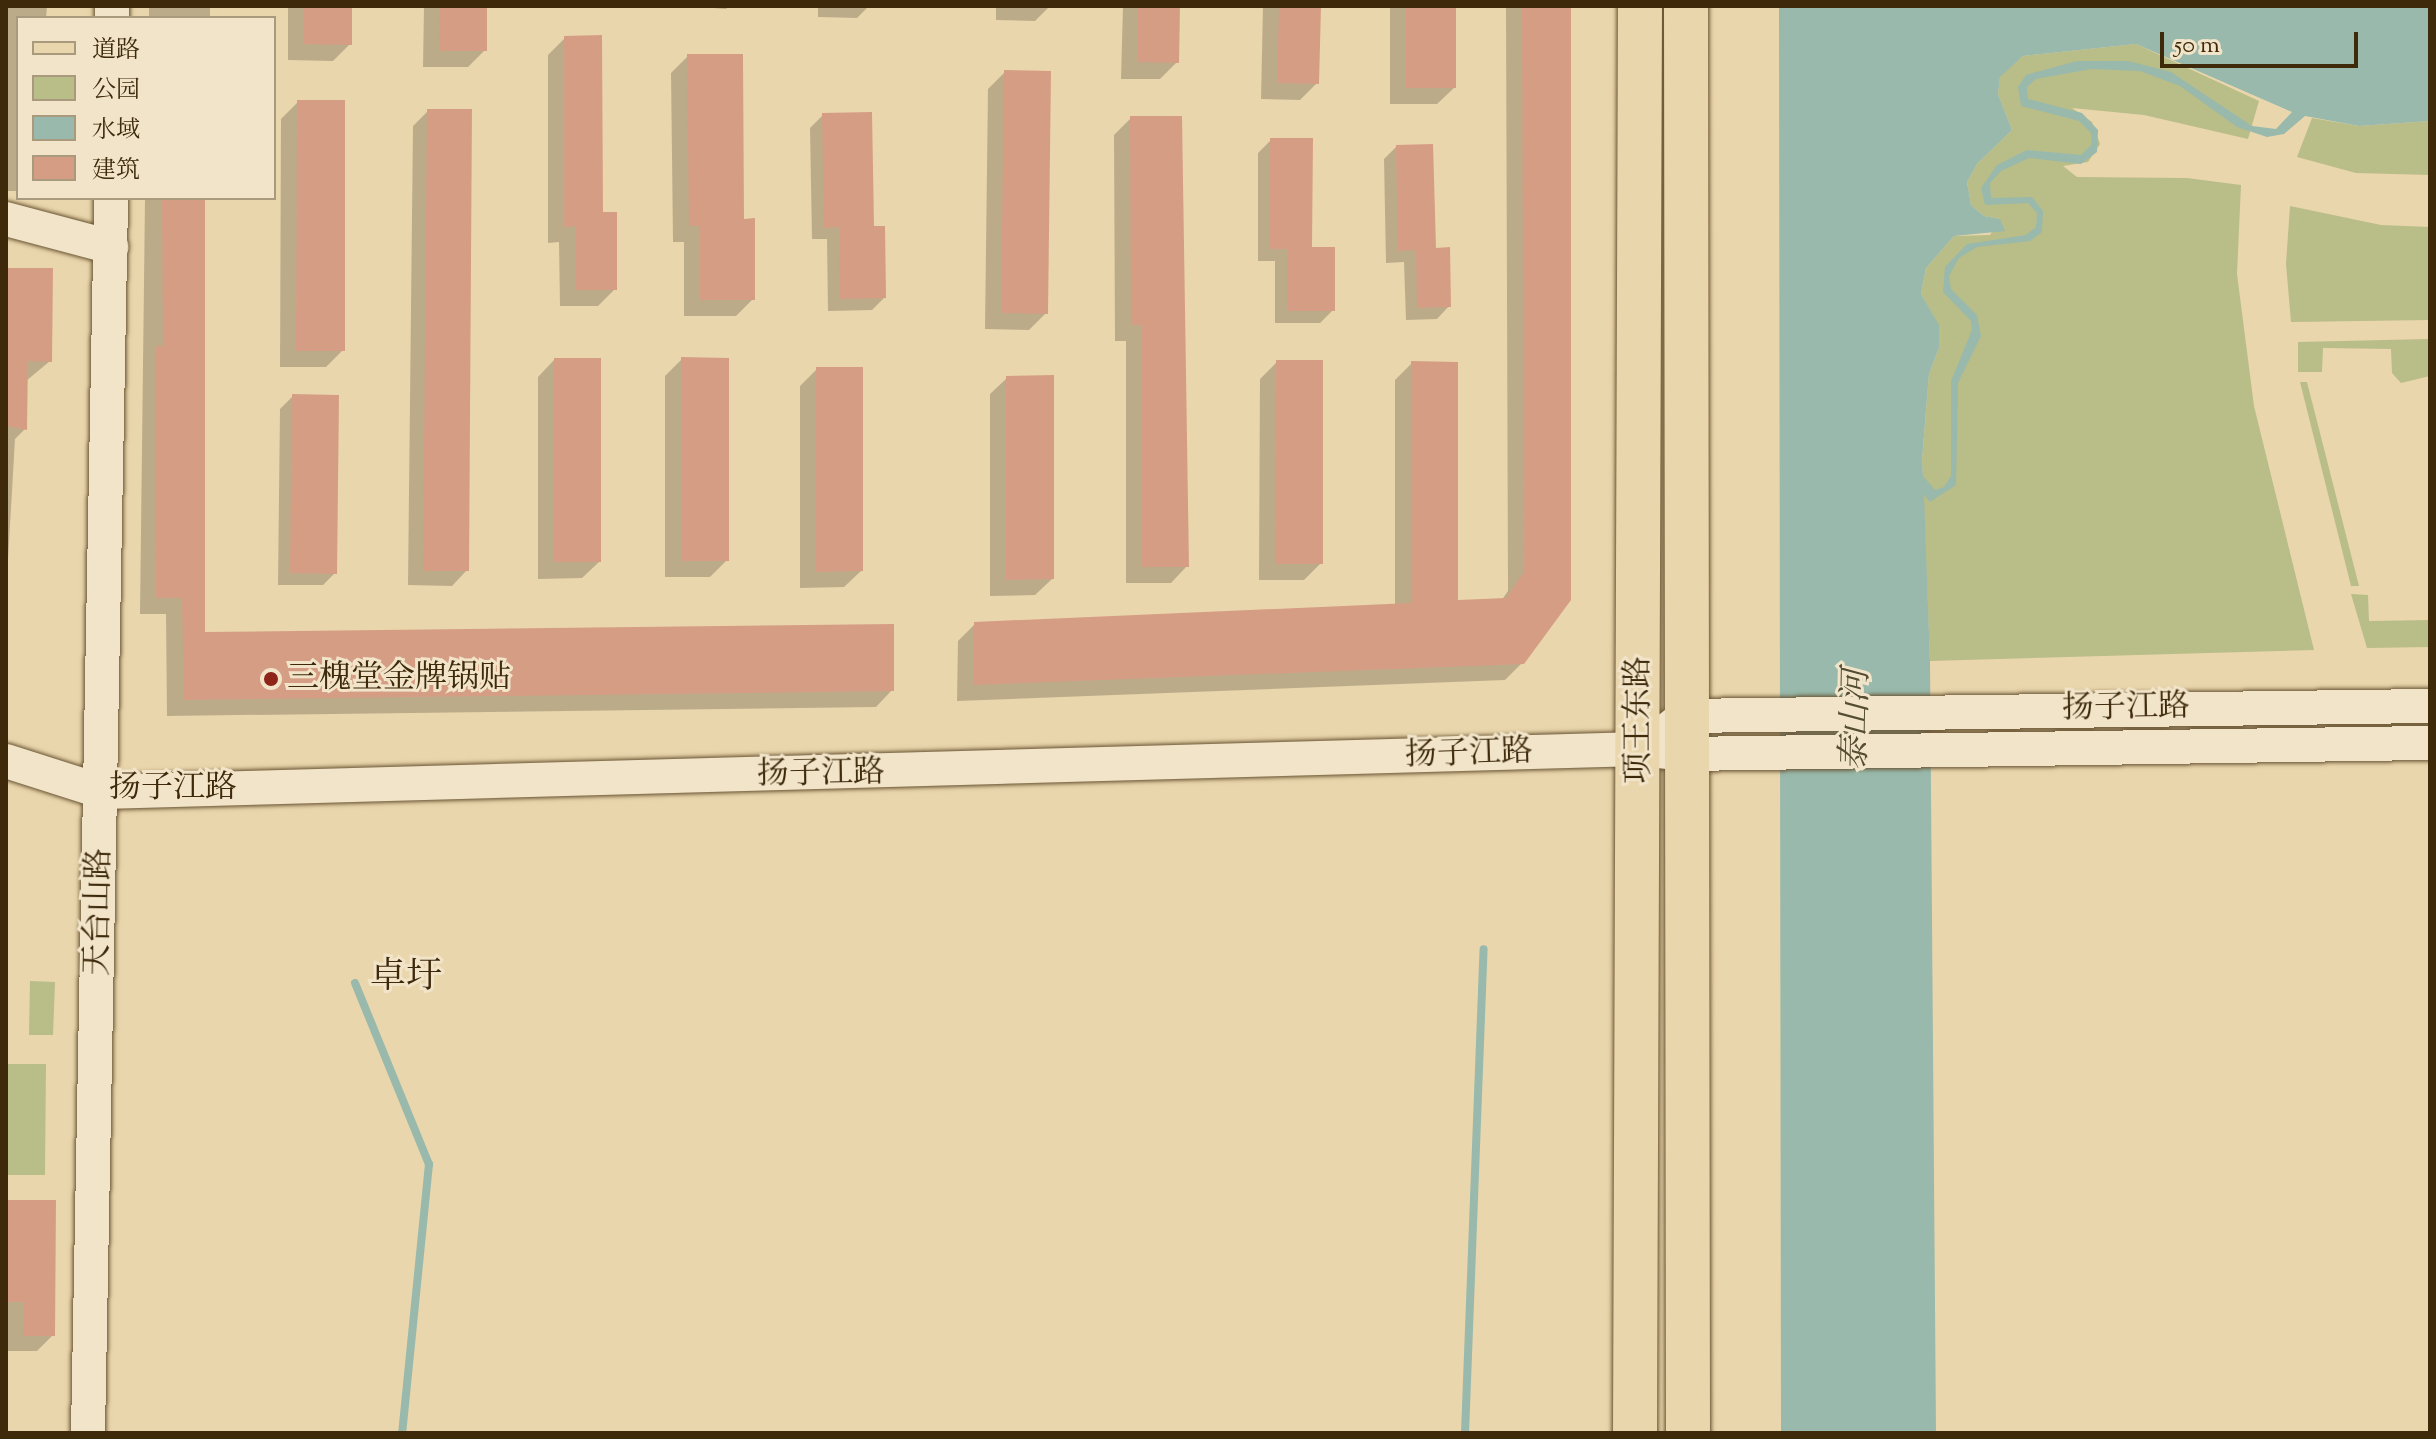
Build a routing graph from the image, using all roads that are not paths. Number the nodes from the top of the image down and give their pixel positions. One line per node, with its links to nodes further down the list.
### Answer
1 (1640, 6): 9 (main road, 项王东路)
2 (1686, 6): 7 (main road, 项王东路)
3 (111, 200): 5 (street, 天台山路)
4 (6, 219): 5 (street)
5 (111, 247): 11 (street, 天台山路)
6 (2430, 706): 7 (street, 扬子江路)
7 (1685, 735): 8 (street, 扬子江路); 9 (street, 扬子江路); 14 (main road, 项王东路)
8 (2430, 743)
9 (1640, 749): 11 (street, 扬子江路); 13 (main road, 项王东路)
10 (6, 761): 11 (street, 扬子江路)
11 (103, 792): 12 (street, 天台山路)
12 (88, 1433)
13 (1635, 1433)
14 (1688, 1433)

